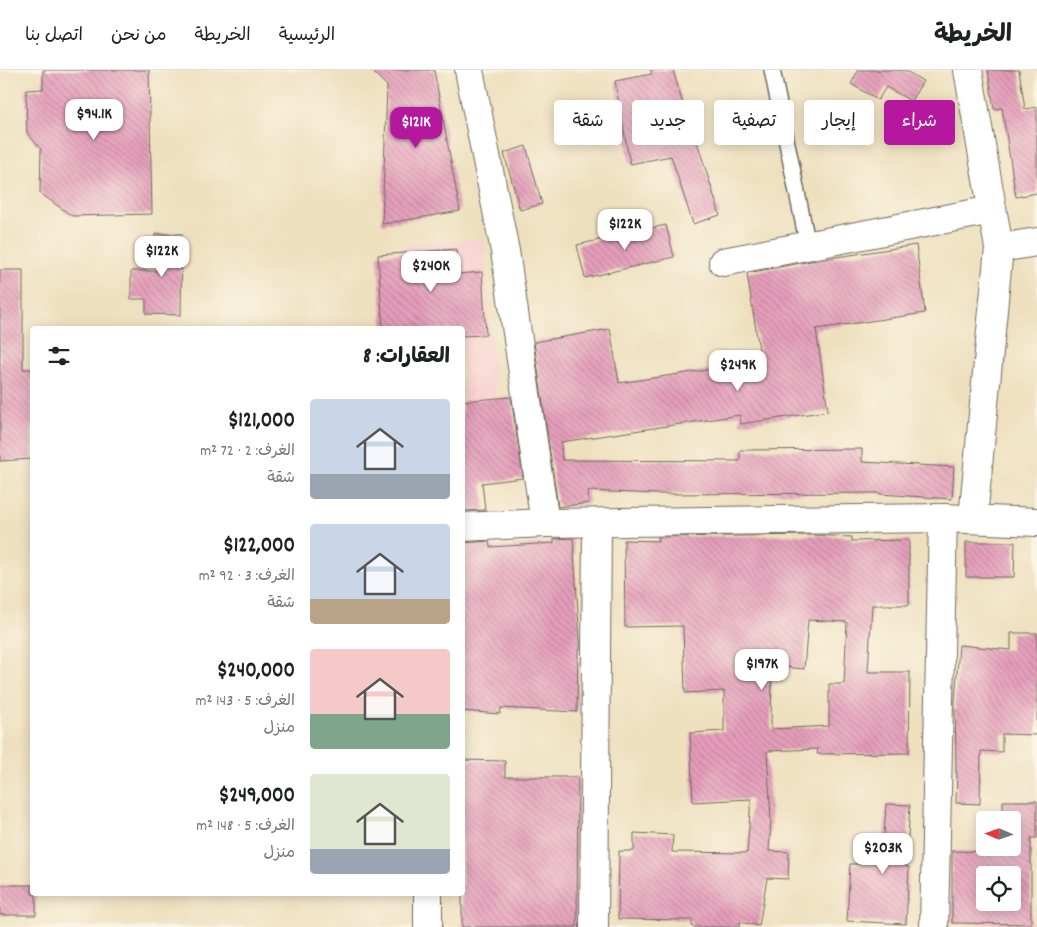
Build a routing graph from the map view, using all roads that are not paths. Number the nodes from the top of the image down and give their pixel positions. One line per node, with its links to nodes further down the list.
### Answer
1 (469, 70): 12 (street)
2 (772, 70): 6 (lane)
3 (968, 70): 4 (street)
4 (992, 210): 6 (street); 7 (street)
5 (1037, 242): 7 (street)
6 (808, 246): 8 (street)
7 (999, 248): 10 (street)
8 (723, 262)
9 (943, 518): 10 (street); 13 (street); 18 (street)
10 (973, 518): 11 (street)
11 (1037, 522)
12 (545, 523): 13 (street); 14 (street)
13 (597, 524): 17 (street)
14 (465, 527)
15 (428, 896): 16 (street)
16 (428, 927)
17 (594, 927)
18 (934, 927)

